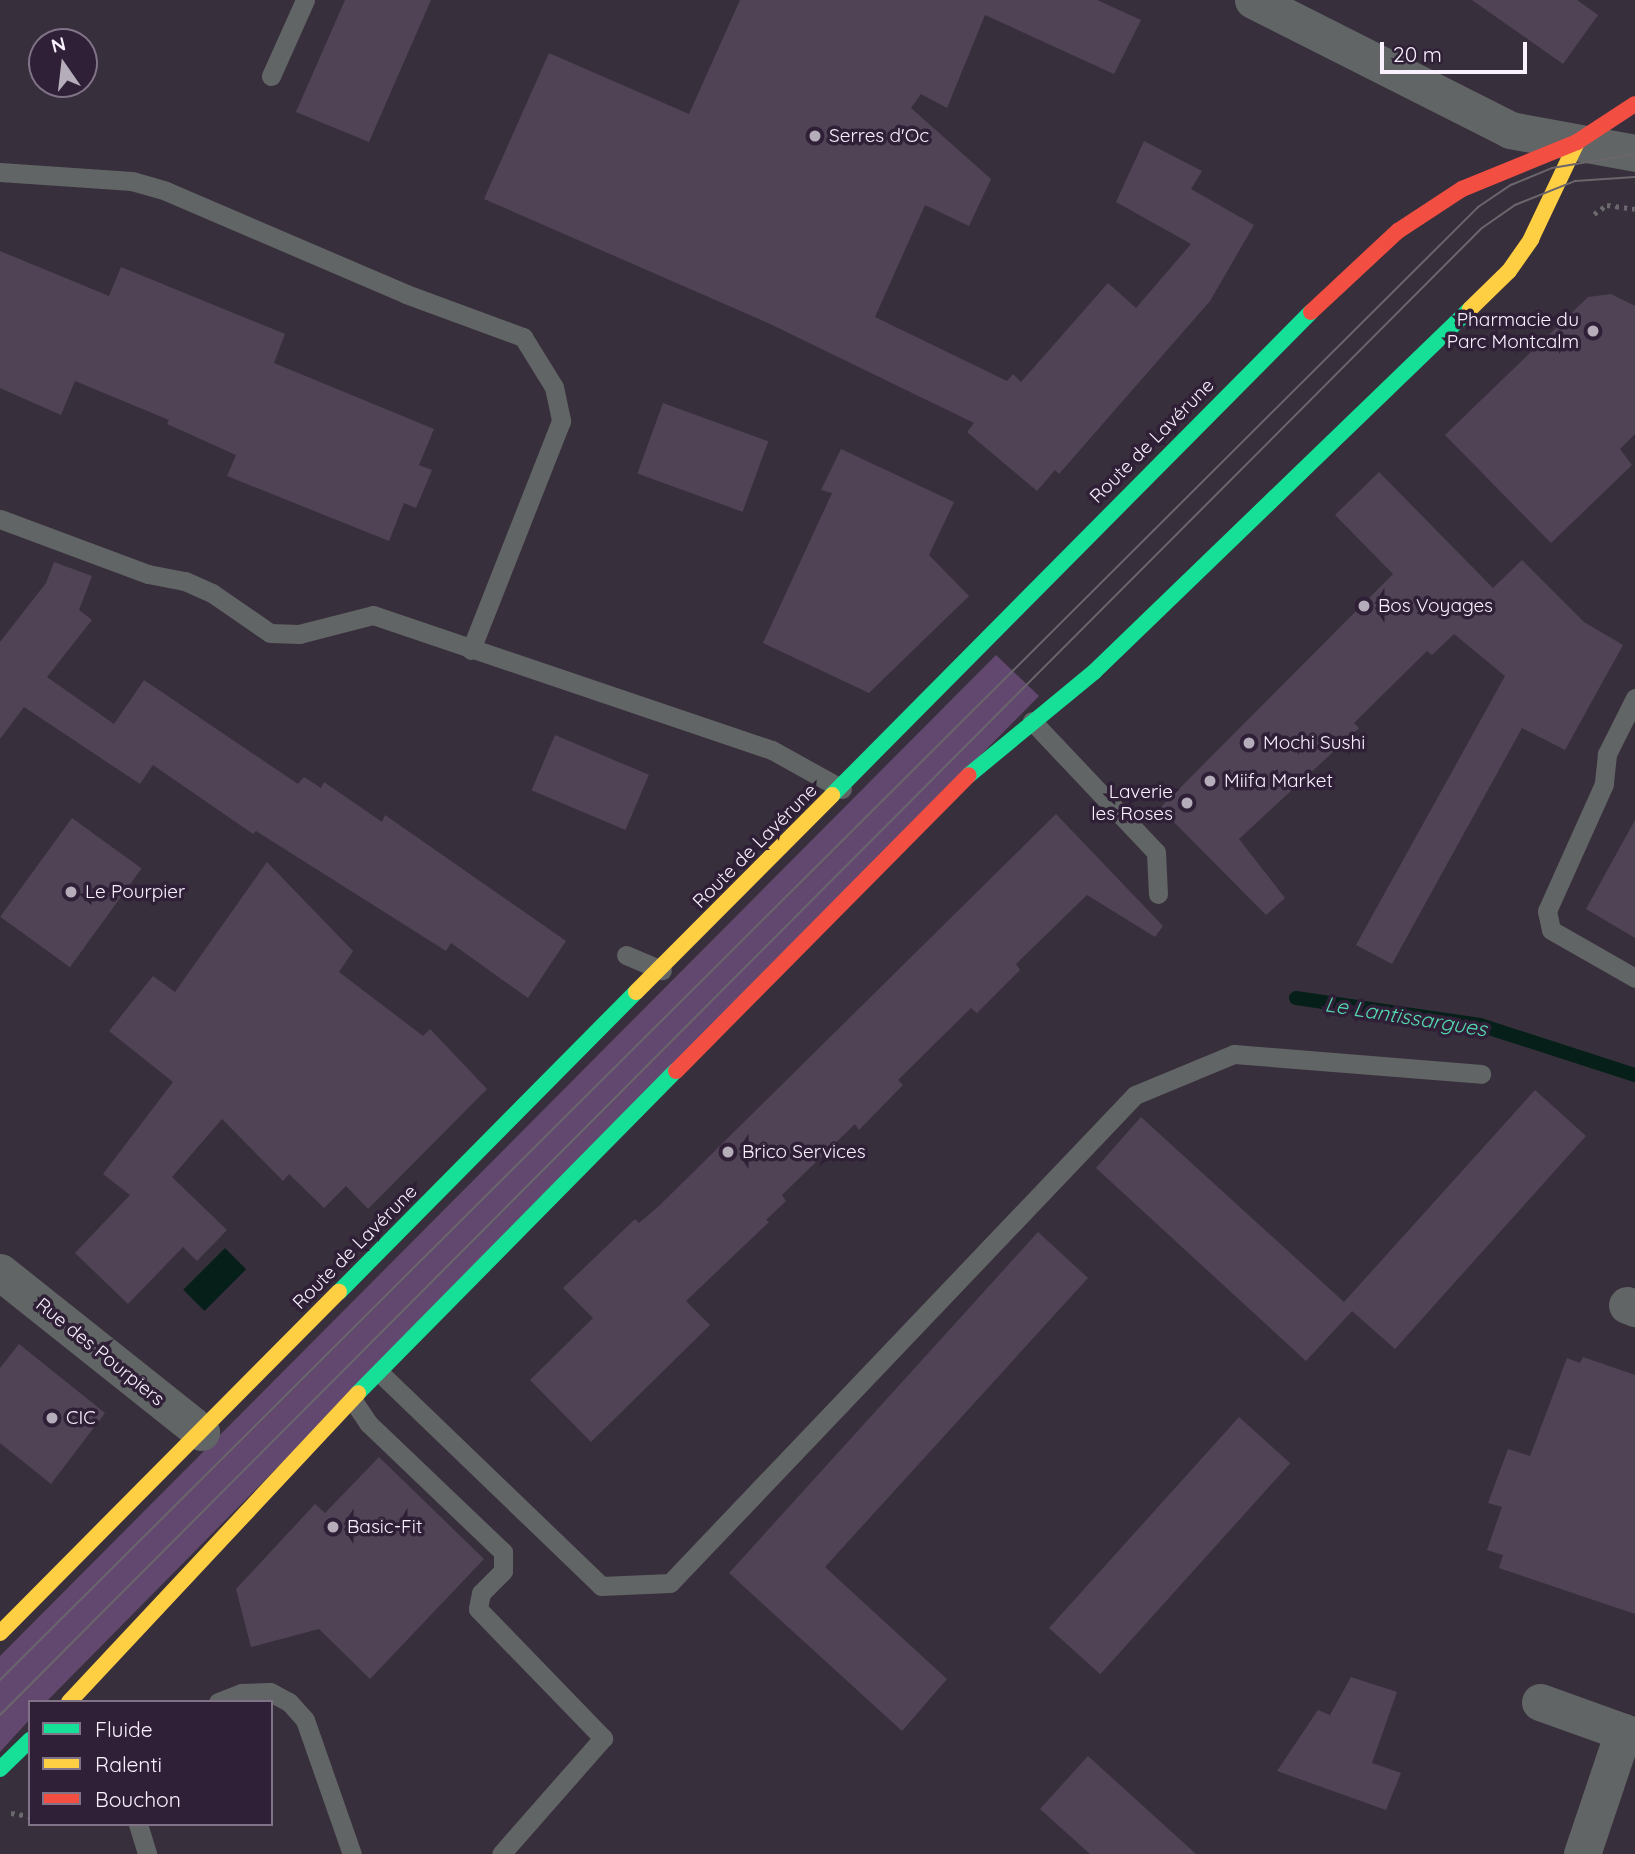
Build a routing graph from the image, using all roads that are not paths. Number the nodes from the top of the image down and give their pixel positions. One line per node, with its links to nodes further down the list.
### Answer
1 (305, 0): 3 (lane)
2 (1253, 0): 5 (street)
3 (271, 76)
4 (1635, 104): 5 (street, Route de Lavérune)
5 (1577, 142): 6 (street); 11 (street); 12 (street, Route de Lavérune)
6 (1635, 153)
7 (0, 172): 9 (lane)
8 (0, 519): 9 (lane)
9 (471, 650): 12 (lane)
10 (1635, 698): 16 (lane)
11 (1032, 721): 13 (lane); 19 (street)
12 (842, 789): 15 (street, Route de Lavérune)
13 (1158, 894)
14 (626, 955): 15 (lane)
15 (662, 970): 21 (street, Route de Lavérune)
16 (1635, 978)
17 (1481, 1074): 19 (lane)
18 (0, 1272): 21 (street, Rue des Pourpiers)
19 (380, 1373): 20 (street)
20 (354, 1402): 23 (street); 32 (lane)
21 (201, 1432): 22 (street, Route de Lavérune)
22 (0, 1633)
23 (71, 1700)
24 (223, 1700): 31 (lane)
25 (1540, 1702): 26 (street)
26 (1629, 1734): 33 (street)
27 (28, 1742): 28 (street)
28 (0, 1769)
29 (139, 1826): 30 (lane)
30 (147, 1854)
31 (352, 1854)
32 (501, 1854)
33 (1582, 1854)

